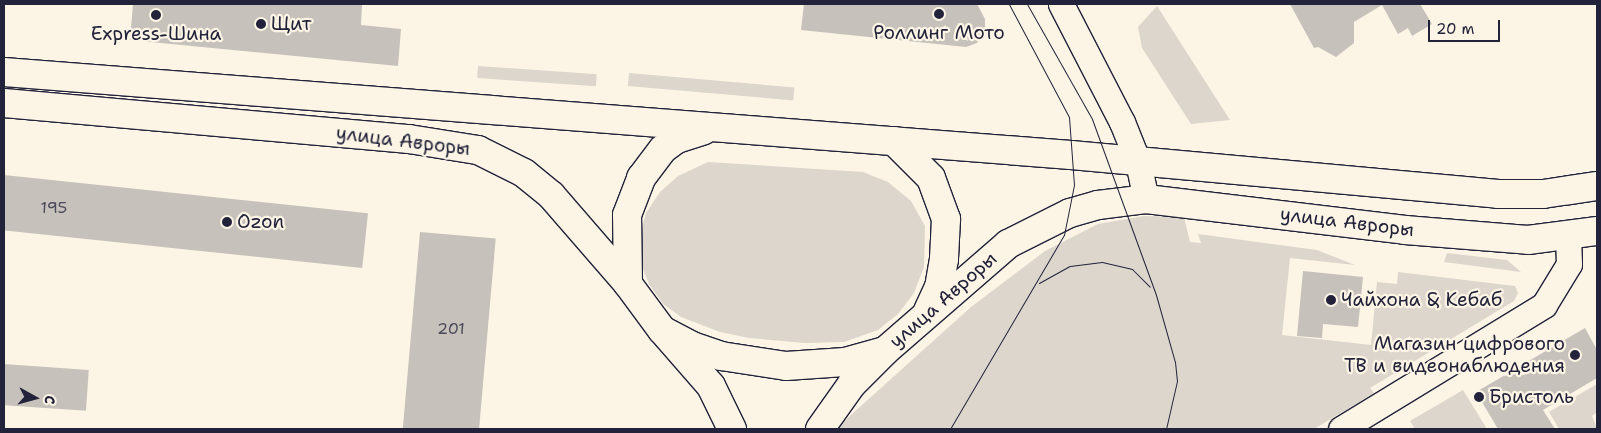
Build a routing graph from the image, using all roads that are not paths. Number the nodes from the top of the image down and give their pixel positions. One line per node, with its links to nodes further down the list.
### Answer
1 (1061, 4): 6 (street)
2 (4, 72): 4 (main road, улица Авроры)
3 (4, 103): 11 (main road, улица Авроры)
4 (713, 128): 5 (main road, улица Авроры); 11 (main road)
5 (894, 141): 6 (main road, улица Авроры); 12 (main road)
6 (1138, 162): 7 (main road, улица Авроры); 8 (street)
7 (1597, 186)
8 (1146, 199): 10 (main road, улица Авроры); 12 (main road, улица Авроры)
9 (1597, 231): 10 (main road, улица Авроры)
10 (1568, 237): 17 (street)
11 (628, 284): 13 (main road, улица Авроры)
12 (928, 311): 14 (main road, улица Авроры)
13 (662, 330): 14 (main road, улица Авроры); 15 (main road)
14 (886, 351): 16 (main road)
15 (732, 429)
16 (820, 429)
17 (1341, 429)

